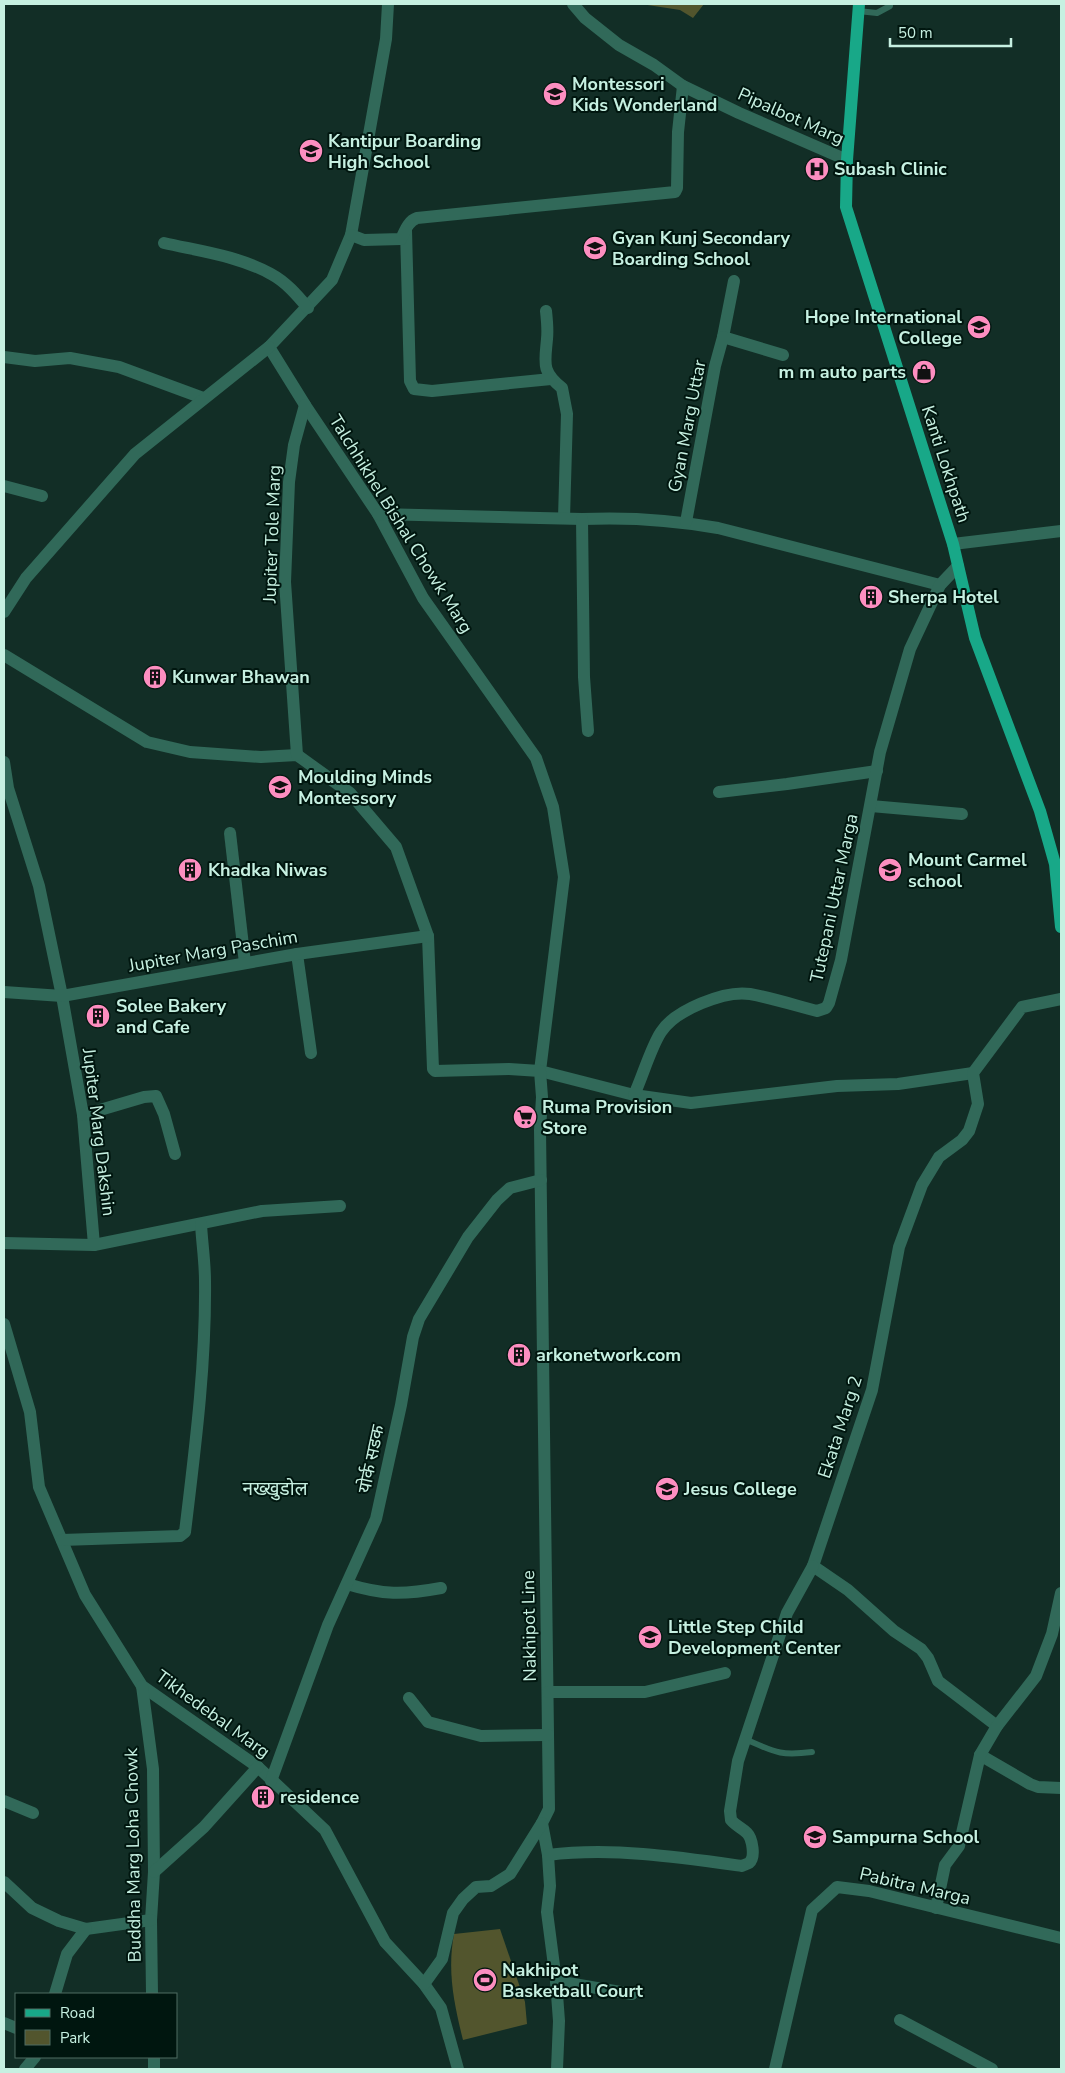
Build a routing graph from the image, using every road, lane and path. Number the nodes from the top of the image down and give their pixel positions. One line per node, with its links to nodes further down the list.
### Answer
1 (388, 4): 8 (street)
2 (572, 4): 5 (street, Pipalbot Marg)
3 (890, 4): 4 (lane)
4 (859, 8): 6 (main road, Kanti Lokhpath)
5 (683, 86): 6 (street, Pipalbot Marg); 7 (street)
6 (847, 160): 27 (main road, Kanti Lokhpath)
7 (406, 229): 8 (street); 17 (street)
8 (351, 235): 11 (street)
9 (164, 243): 11 (street)
10 (734, 281): 13 (street, Gyan Marg Uttar)
11 (308, 308): 14 (street)
12 (546, 311): 17 (street)
13 (723, 337): 15 (street); 25 (street, Gyan Marg Uttar)
14 (269, 347): 18 (street); 19 (street, Talchhikhel Bishal Chowk Marg)
15 (783, 355)
16 (4, 357): 18 (street)
17 (551, 379): 23 (street)
18 (203, 398): 30 (street)
19 (305, 405): 22 (street, Talchhikhel Bishal Chowk Marg); 33 (street, Jupiter Tole Marg)
20 (4, 486): 21 (street)
21 (42, 496)
22 (378, 514): 23 (street); 48 (street, Talchhikhel Bishal Chowk Marg)
23 (564, 518): 24 (street)
24 (582, 519): 25 (street); 32 (street)
25 (686, 522): 29 (street)
26 (1061, 531): 27 (street)
27 (953, 544): 28 (main road, Kanti Lokhpath)
28 (958, 566): 29 (street, Tutepani Uttar Marga); 40 (main road, Kanti Lokhpath)
29 (940, 585): 35 (street, Tutepani Uttar Marga)
30 (4, 612)
31 (4, 655): 33 (street)
32 (588, 731)
33 (297, 755): 41 (street)
34 (4, 762): 45 (street, Jupiter Marg Dakshin)
35 (877, 770): 36 (street); 37 (street, Tutepani Uttar Marga)
36 (719, 792)
37 (871, 806): 38 (street); 50 (street, Tutepani Uttar Marga)
38 (962, 814)
39 (230, 833): 43 (street)
40 (1061, 927)
41 (428, 936): 42 (street, Jupiter Marg Paschim); 48 (street)
42 (297, 954): 43 (street, Jupiter Marg Paschim); 47 (street)
43 (245, 963): 45 (street, Jupiter Marg Paschim)
44 (4, 992): 45 (street, Jupiter Marg Paschim)
45 (62, 996): 51 (street, Jupiter Marg Dakshin)
46 (1061, 999): 49 (street)
47 (311, 1054)
48 (540, 1071): 50 (street); 53 (street, Talchhikhel Bishal Chowk Marg)
49 (974, 1073): 50 (street); 60 (street, Ekata Marg 2)
50 (634, 1095)
51 (82, 1115): 52 (street); 57 (street, Jupiter Marg Dakshin)
52 (175, 1154)
53 (541, 1180): 61 (street, योर्क सडक); 66 (street, Nakhipot Line)
54 (340, 1206): 55 (street)
55 (201, 1224): 57 (street); 59 (street)
56 (4, 1243): 57 (street)
57 (94, 1245)
58 (4, 1324): 59 (street, Tikhedebal Marg)
59 (62, 1540): 65 (street, Tikhedebal Marg)
60 (813, 1566): 68 (street); 70 (street, Ekata Marg 2)
61 (346, 1584): 62 (street); 74 (street, योर्क सडक)
62 (441, 1588)
63 (1061, 1593): 68 (street)
64 (725, 1672): 66 (street)
65 (142, 1686): 73 (street, Tikhedebal Marg); 80 (street, Buddha Marg Loha Chowk)
66 (548, 1692): 69 (street, Nakhipot Line)
67 (409, 1698): 69 (street)
68 (997, 1726): 72 (street)
69 (548, 1735): 78 (street, Nakhipot Line)
70 (745, 1740): 71 (lane); 79 (street, Ekata Marg 2)
71 (812, 1752)
72 (980, 1755): 75 (street); 82 (street)
73 (258, 1767): 74 (street, Tikhedebal Marg); 80 (street)
74 (271, 1781): 87 (street, Tikhedebal Marg)
75 (1061, 1788)
76 (4, 1801): 77 (street)
77 (33, 1813)
78 (542, 1823): 79 (street, Nakhipot Line); 87 (street)
79 (548, 1855): 86 (street, Nakhipot Line)
80 (154, 1872): 83 (street, Buddha Marg Loha Chowk)
81 (4, 1882): 84 (street)
82 (936, 1908): 85 (street, Pabitra Marga); 96 (street, Pabitra Marga)
83 (151, 1920): 84 (street); 89 (street, Buddha Marg Loha Chowk)
84 (86, 1929): 88 (street)
85 (1061, 1938)
86 (556, 1980): 90 (street); 95 (street, Nakhipot Line)
87 (424, 1984): 94 (street, Tikhedebal Marg)
88 (55, 1993)
89 (152, 1993)
90 (632, 1994)
91 (900, 2020): 97 (street)
92 (34, 2058): 93 (street)
93 (25, 2069)
94 (458, 2069)
95 (557, 2069)
96 (775, 2069)
97 (992, 2069)

